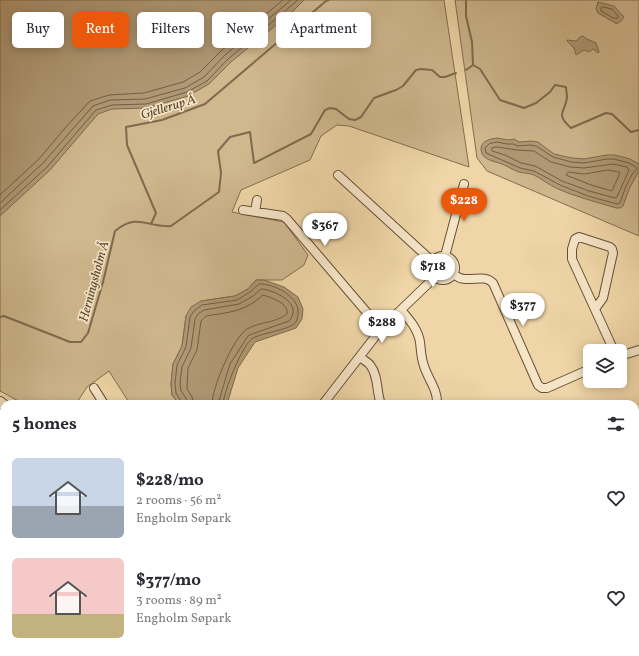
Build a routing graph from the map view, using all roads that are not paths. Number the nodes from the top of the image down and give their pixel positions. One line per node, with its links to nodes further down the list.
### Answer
1 (338, 175): 7 (street)
2 (464, 184): 6 (street)
3 (257, 200): 5 (street)
4 (243, 210): 5 (street)
5 (255, 212): 12 (street)
6 (445, 256): 7 (street); 8 (street)
7 (432, 262): 9 (street)
8 (454, 274): 9 (street); 17 (street)
9 (435, 277): 10 (street)
10 (401, 310): 12 (street); 22 (street)
11 (595, 310): 11 (street); 13 (street)
12 (381, 329): 16 (street)
13 (611, 344)
14 (639, 350): 15 (street)
15 (627, 354)
16 (360, 357): 20 (street); 21 (street)
17 (583, 372)
18 (94, 388): 19 (street)
19 (100, 400)
20 (326, 400)
21 (380, 400)
22 (437, 400)

